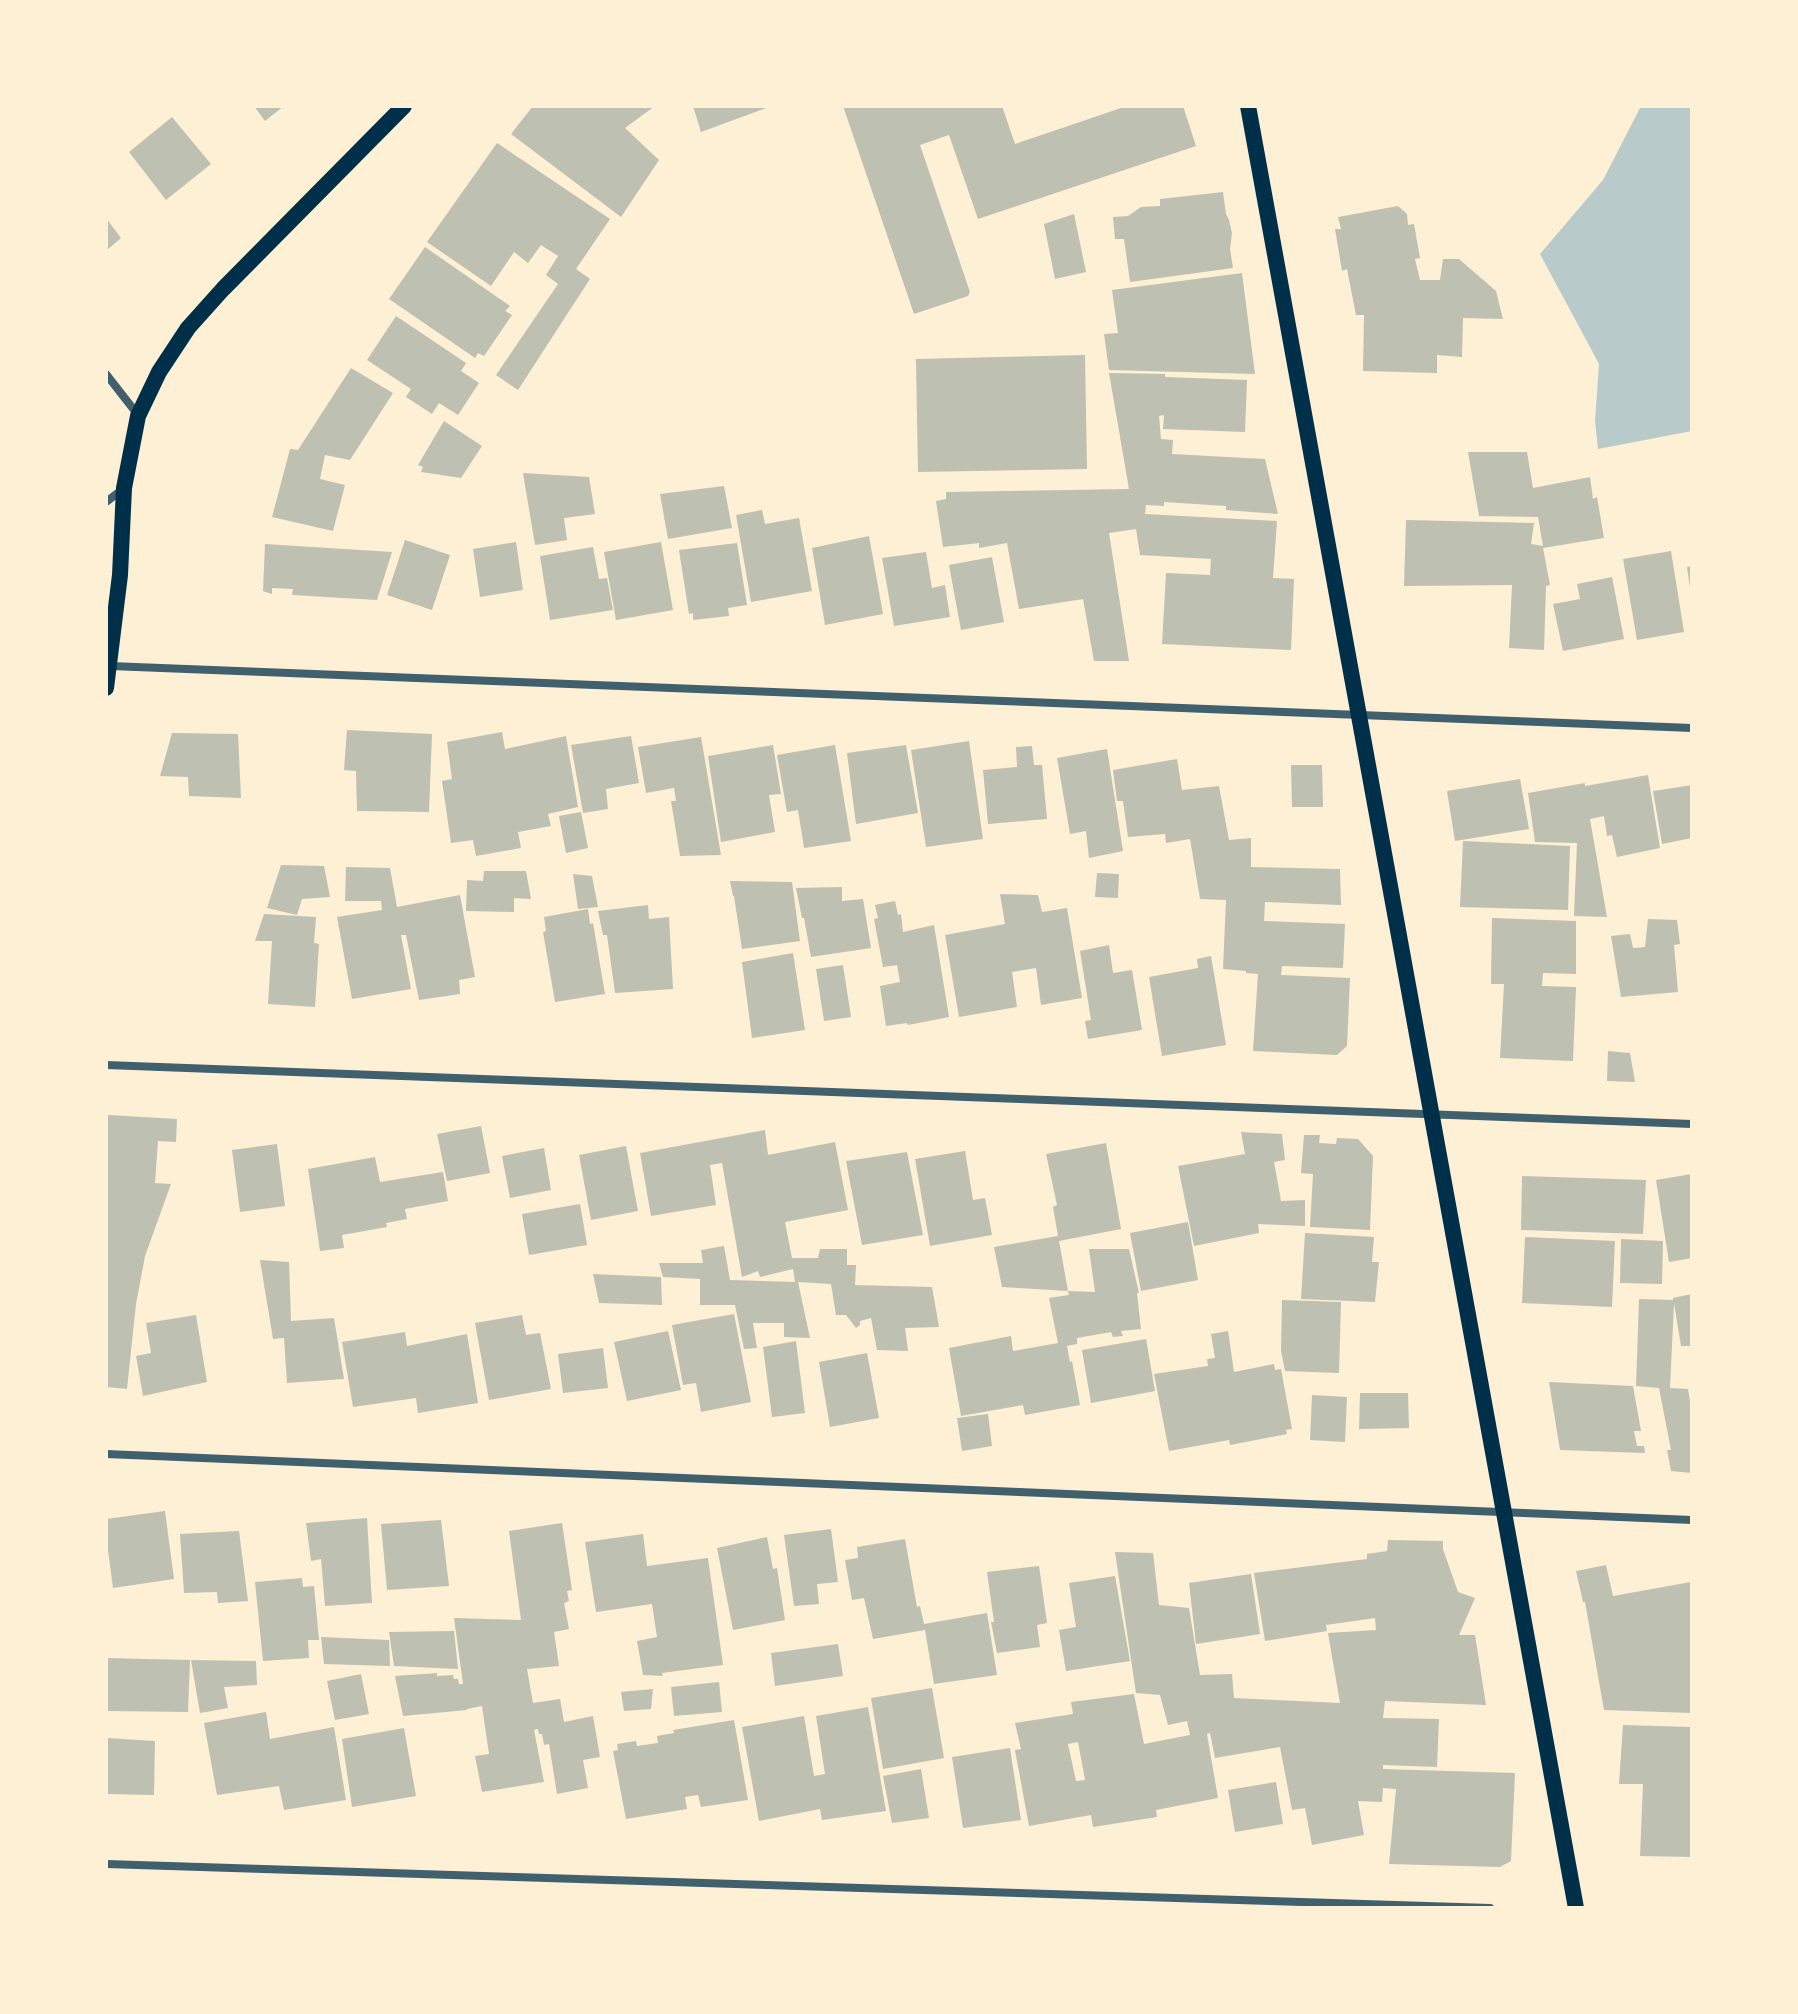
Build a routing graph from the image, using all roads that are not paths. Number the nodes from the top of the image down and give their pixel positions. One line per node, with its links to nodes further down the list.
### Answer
1 (404, 106): 4 (main road)
2 (1248, 106): 9 (main road)
3 (106, 374): 4 (street)
4 (138, 416): 5 (main road)
5 (124, 488): 6 (street); 7 (main road)
6 (106, 502)
7 (110, 666): 8 (main road); 9 (street)
8 (106, 688)
9 (1359, 715): 10 (street); 12 (main road)
10 (1692, 728)
11 (106, 1065): 12 (street)
12 (1431, 1113): 13 (street); 15 (main road)
13 (1692, 1124)
14 (106, 1454): 15 (street)
15 (1505, 1512): 16 (street); 19 (main road)
16 (1692, 1520)
17 (106, 1864): 18 (street)
18 (1490, 1908)
19 (1576, 1908)

